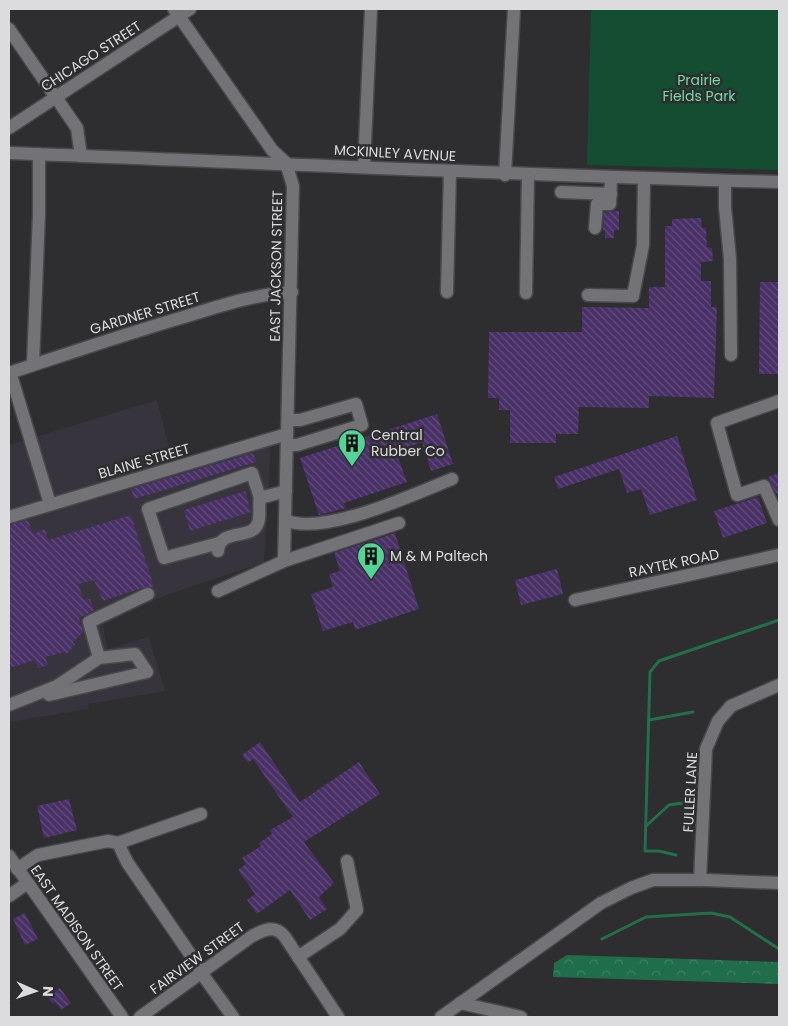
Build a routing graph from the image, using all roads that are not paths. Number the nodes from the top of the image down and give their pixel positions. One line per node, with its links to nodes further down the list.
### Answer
1 (190, 9): 4 (street, CHICAGO STREET)
2 (371, 9): 12 (street)
3 (514, 9): 14 (street)
4 (177, 13): 6 (street, CHICAGO STREET); 11 (street, EAST JACKSON STREET)
5 (9, 29): 6 (street)
6 (56, 97): 7 (street, CHICAGO STREET); 10 (street)
7 (9, 128)
8 (9, 153): 9 (street, MCKINLEY AVENUE)
9 (39, 154): 10 (street, MCKINLEY AVENUE); 28 (street)
10 (81, 156): 11 (street, MCKINLEY AVENUE)
11 (286, 163): 12 (street, MCKINLEY AVENUE); 23 (street, EAST JACKSON STREET)
12 (364, 166): 13 (street, MCKINLEY AVENUE)
13 (450, 171): 14 (street, MCKINLEY AVENUE); 24 (street)
14 (505, 174): 15 (street, MCKINLEY AVENUE)
15 (528, 175): 16 (street, MCKINLEY AVENUE); 25 (street)
16 (612, 177): 17 (street, MCKINLEY AVENUE); 21 (street)
17 (644, 178): 18 (street, MCKINLEY AVENUE); 26 (street)
18 (725, 181): 19 (street, MCKINLEY AVENUE); 27 (street)
19 (779, 182)
20 (561, 192): 21 (street)
21 (610, 194): 22 (street)
22 (596, 228)
23 (292, 292): 28 (street, GARDNER STREET); 31 (street, EAST JACKSON STREET)
24 (447, 292)
25 (526, 294)
26 (588, 295)
27 (731, 355)
28 (33, 364): 29 (street, GARDNER STREET)
29 (9, 372): 36 (street)
30 (779, 401): 39 (street)
31 (288, 420): 32 (street, EAST JACKSON STREET); 32 (street, BLAINE STREET)
32 (287, 440): 34 (street, EAST JACKSON STREET); 36 (street, BLAINE STREET)
33 (452, 479): 38 (street)
34 (286, 491): 35 (street); 38 (street, EAST JACKSON STREET)
35 (260, 498): 35 (street)
36 (50, 504): 37 (street, BLAINE STREET)
37 (9, 517)
38 (285, 520): 42 (street, EAST JACKSON STREET)
39 (779, 520)
40 (398, 523): 42 (street)
41 (779, 555): 45 (street, RAYTEK ROAD)
42 (284, 561): 43 (street)
43 (218, 590)
44 (148, 594): 46 (street)
45 (575, 600)
46 (99, 658): 48 (street); 48 (street)
47 (779, 685): 55 (street, FULLER LANE)
48 (24, 701): 49 (street)
49 (9, 705)
50 (201, 814): 51 (street)
51 (118, 843): 54 (street); 60 (street)
52 (9, 857): 54 (street, EAST MADISON STREET)
53 (347, 861): 59 (street)
54 (17, 869): 57 (street, EAST MADISON STREET)
55 (703, 880): 56 (street); 61 (street)
56 (779, 883)
57 (26, 884): 58 (street); 62 (street, EAST MADISON STREET)
58 (9, 896)
59 (298, 957): 60 (street, FAIRVIEW STREET); 65 (street)
60 (203, 974): 63 (street, FAIRVIEW STREET); 64 (street)
61 (460, 1003): 66 (street); 67 (street)
62 (122, 1017)
63 (140, 1017)
64 (233, 1017)
65 (338, 1017)
66 (441, 1017)
67 (521, 1017)

